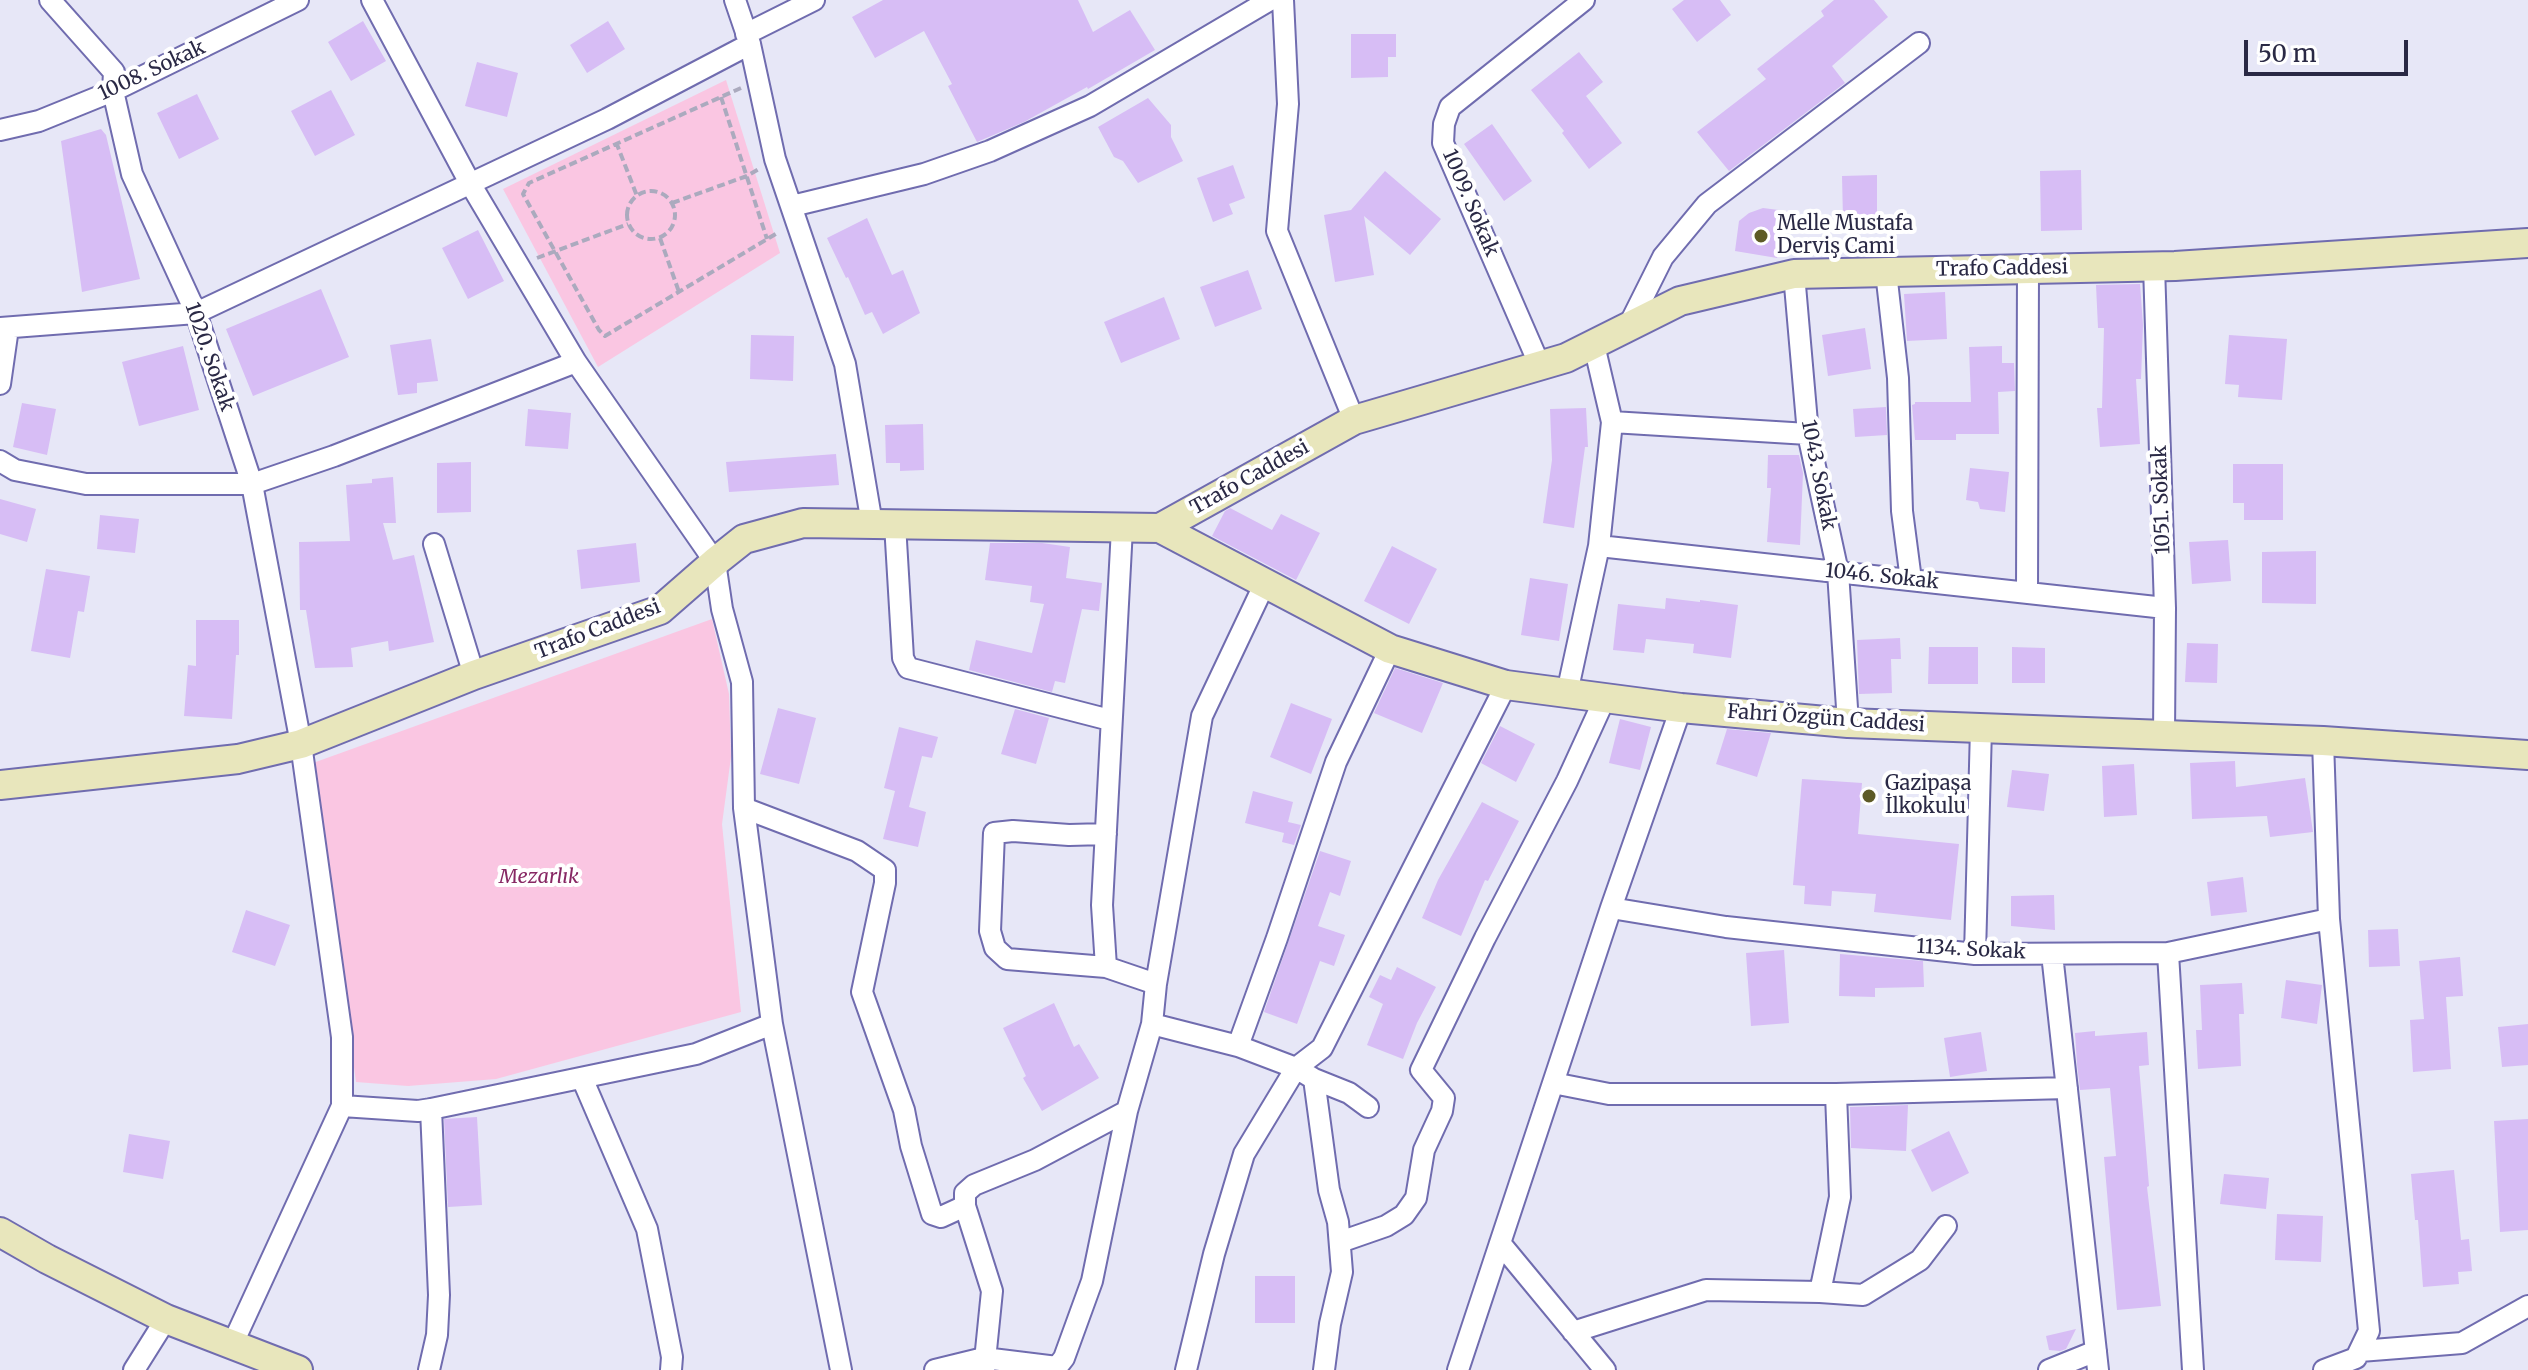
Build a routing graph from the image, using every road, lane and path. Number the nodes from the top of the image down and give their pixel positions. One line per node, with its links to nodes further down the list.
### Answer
1 (50, 0): 12 (street, 1020. Sokak)
2 (298, 0): 12 (street, 1008. Sokak)
3 (372, 0): 19 (street)
4 (735, 0): 9 (street)
5 (814, 0): 9 (street)
6 (1270, 0): 22 (street)
7 (1283, 0): 41 (street)
8 (1584, 0): 39 (street, 1009. Sokak)
9 (748, 39): 11 (street); 14 (street)
10 (1919, 43): 35 (street)
11 (758, 81): 13 (path); 17 (street)
12 (113, 91): 15 (street, 1008. Sokak); 34 (street, 1020. Sokak)
13 (721, 95): 16 (path); 18 (path)
14 (607, 119): 16 (path); 19 (street)
15 (0, 130)
16 (616, 144): 20 (path); 27 (path)
17 (775, 159): 18 (path); 22 (street)
18 (747, 176): 21 (path); 25 (path)
19 (471, 185): 28 (street); 34 (street)
20 (637, 196): 21 (path); 23 (path)
21 (672, 203): 24 (path)
22 (795, 214): 25 (path); 46 (street)
23 (628, 224): 24 (path); 27 (path)
24 (660, 238): 33 (path)
25 (767, 239): 33 (path)
26 (2528, 243): 29 (street, Trafo Caddesi)
27 (554, 251): 28 (path); 33 (path)
28 (518, 265): 38 (street)
29 (2154, 266): 30 (street, Trafo Caddesi); 56 (street, 1051. Sokak)
30 (2028, 269): 31 (street, Trafo Caddesi); 55 (street)
31 (1886, 272): 32 (street, Trafo Caddesi); 53 (street)
32 (1794, 274): 35 (street, Trafo Caddesi); 43 (street, 1043. Sokak)
33 (679, 292)
34 (196, 313): 36 (street); 45 (street, 1020. Sokak)
35 (1628, 327): 37 (street, Trafo Caddesi)
36 (4, 328): 40 (street)
37 (1594, 345): 39 (street, Trafo Caddesi); 42 (street)
38 (576, 362): 45 (street); 51 (street)
39 (1540, 366): 41 (street, Trafo Caddesi)
40 (0, 384)
41 (1354, 420): 48 (street, Trafo Caddesi)
42 (1612, 422): 43 (street); 50 (street)
43 (1808, 434): 52 (street, 1043. Sokak)
44 (0, 461): 45 (street)
45 (252, 484): 68 (street, 1020. Sokak)
46 (884, 524): 47 (street, Trafo Caddesi); 51 (street, Trafo Caddesi); 63 (street)
47 (1122, 528): 48 (street, Trafo Caddesi); 63 (street)
48 (1160, 528): 54 (street, Fahri Özgün Caddesi)
49 (434, 544): 58 (street)
50 (1599, 546): 52 (street, 1046. Sokak); 60 (street)
51 (715, 562): 58 (street, Trafo Caddesi); 71 (street)
52 (1838, 572): 53 (street, 1046. Sokak); 64 (street, 1043. Sokak)
53 (1911, 580): 55 (street, 1046. Sokak)
54 (1265, 583): 57 (street, Fahri Özgün Caddesi); 79 (street)
55 (2027, 593): 56 (street, 1046. Sokak)
56 (2165, 608): 66 (street, 1051. Sokak)
57 (1390, 649): 59 (street, Fahri Özgün Caddesi); 82 (street)
58 (474, 675): 68 (street, Trafo Caddesi)
59 (1506, 685): 60 (street, Fahri Özgün Caddesi); 83 (street)
60 (1567, 693): 61 (street, Fahri Özgün Caddesi)
61 (1605, 698): 62 (street, Fahri Özgün Caddesi); 95 (street)
62 (1681, 708): 64 (street, Fahri Özgün Caddesi); 73 (street)
63 (1110, 720): 72 (street)
64 (1848, 723): 65 (street, Fahri Özgün Caddesi)
65 (1981, 728): 66 (street, Fahri Özgün Caddesi); 76 (street)
66 (2164, 735): 67 (street, Fahri Özgün Caddesi)
67 (2323, 741): 69 (street, Fahri Özgün Caddesi); 74 (street)
68 (301, 744): 70 (street, Trafo Caddesi); 88 (street, 1020. Sokak)
69 (2528, 755)
70 (0, 785)
71 (744, 808): 80 (street); 92 (street)
72 (1106, 834): 78 (street); 78 (street)
73 (1611, 908): 76 (street, 1134. Sokak); 85 (street)
74 (2329, 919): 75 (street, 1134. Sokak); 102 (street)
75 (2168, 953): 77 (street, 1134. Sokak); 116 (street)
76 (1975, 954): 77 (street, 1134. Sokak)
77 (2052, 954): 86 (street)
78 (1106, 967): 79 (street)
79 (1156, 984): 81 (street)
80 (772, 1024): 84 (street); 109 (street)
81 (1152, 1024): 82 (street); 91 (street)
82 (1238, 1046): 83 (street)
83 (1305, 1074): 89 (street); 95 (street); 111 (street)
84 (582, 1078): 90 (street); 108 (street)
85 (1553, 1083): 87 (street); 96 (street)
86 (2067, 1088): 87 (street); 103 (street)
87 (1836, 1094): 97 (street)
88 (342, 1106): 90 (street); 101 (street)
89 (1368, 1107)
90 (431, 1109): 107 (street)
91 (1127, 1111): 92 (street); 104 (street)
92 (965, 1206): 104 (street)
93 (1946, 1226): 97 (street)
94 (0, 1232): 99 (street)
95 (1340, 1242): 112 (street)
96 (1500, 1243): 100 (street); 113 (street)
97 (1820, 1292): 100 (street)
98 (2528, 1306): 102 (street)
99 (166, 1319): 101 (street); 105 (street)
100 (1573, 1332): 114 (street)
101 (233, 1343): 106 (street)
102 (2360, 1351): 117 (street)
103 (2097, 1361): 115 (street)
104 (984, 1364): 110 (street)
105 (134, 1370)
106 (298, 1370)
107 (429, 1370)
108 (671, 1370)
109 (841, 1370)
110 (935, 1370)
111 (1186, 1370)
112 (1324, 1370)
113 (1458, 1370)
114 (1605, 1370)
115 (2049, 1370)
116 (2193, 1370)
117 (2324, 1370)

